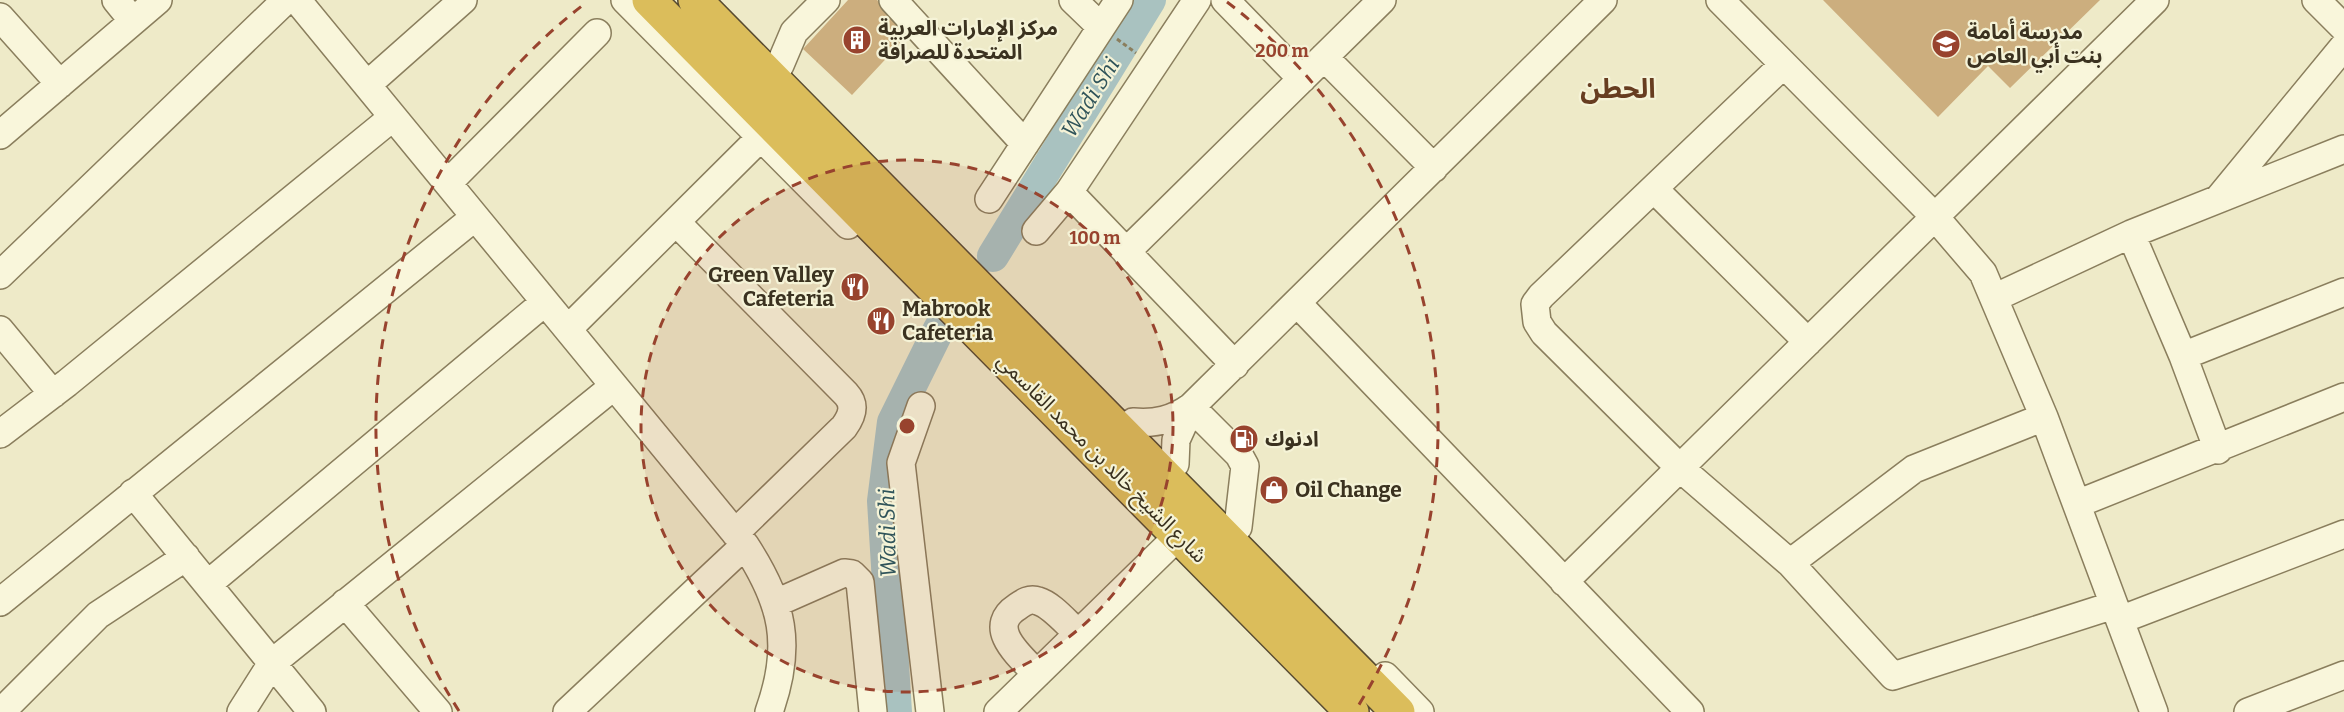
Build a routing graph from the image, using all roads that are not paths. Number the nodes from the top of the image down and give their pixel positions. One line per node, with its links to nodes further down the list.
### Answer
1 (116, 0): 22 (street)
2 (158, 0): 22 (street)
3 (286, 0): 51 (street)
4 (297, 0): 32 (street)
5 (463, 0): 32 (street)
6 (625, 0): 35 (street)
7 (649, 0): 50 (highway, شارع الشيخ خالد بن محمد القاسمي)
8 (695, 0): 50 (highway, شارع الشيخ خالد بن محمد القاسمي)
9 (716, 0): 28 (street)
10 (826, 0): 28 (street)
11 (893, 0): 36 (street)
12 (1073, 0): 24 (street)
13 (1119, 0): 24 (street)
14 (1197, 0): 41 (street)
15 (1225, 0): 30 (street)
16 (1382, 0): 27 (street)
17 (1603, 0): 38 (street)
18 (1720, 0): 29 (street)
19 (2155, 0): 45 (street)
20 (2316, 0): 23 (street)
21 (0, 17): 31 (street)
22 (133, 21): 31 (street)
23 (2344, 28)
24 (1106, 30): 36 (street)
25 (597, 33): 39 (street)
26 (2344, 46): 43 (street)
27 (1324, 57): 30 (street); 38 (street)
28 (780, 65): 58 (street)
29 (1784, 65): 40 (street); 45 (street)
30 (1302, 79): 49 (street)
31 (60, 84): 34 (street)
32 (367, 85): 33 (street)
33 (393, 117): 39 (street); 63 (street)
34 (0, 135)
35 (761, 137): 46 (street); 73 (street)
36 (1025, 144): 42 (street)
37 (2344, 148): 43 (street)
38 (1434, 168): 55 (street)
39 (448, 183): 44 (street)
40 (1654, 189): 59 (street); 72 (street)
41 (1069, 192): 47 (street); 49 (street)
42 (989, 199)
43 (2216, 202): 48 (street)
44 (476, 217): 54 (street); 74 (street)
45 (1935, 217): 53 (street); 59 (street)
46 (676, 222): 56 (street); 78 (street)
47 (1036, 231)
48 (2131, 234): 53 (street); 60 (street)
49 (1126, 252): 61 (street)
50 (934, 266): 58 (highway, شارع الشيخ خالد بن محمد القاسمي); 73 (highway, شارع الشيخ خالد بن محمد القاسمي)
51 (0, 275)
52 (2344, 292): 60 (street)
53 (1994, 298): 67 (street)
54 (545, 302): 56 (street); 83 (street)
55 (1297, 303): 61 (street); 82 (street)
56 (568, 329): 62 (street)
57 (0, 330): 63 (street)
58 (1042, 341): 68 (street); 89 (highway, شارع الشيخ خالد بن محمد القاسمي)
59 (1808, 342): 72 (street)
60 (2183, 356): 70 (street)
61 (1235, 364): 66 (street)
62 (614, 386): 78 (street); 85 (street)
63 (53, 394): 69 (street)
64 (2344, 398): 70 (street)
65 (921, 406): 100 (street)
66 (1191, 407): 68 (street); 71 (street); 76 (street)
67 (2044, 417): 75 (street); 81 (street)
68 (1133, 422): 71 (street)
69 (0, 434)
70 (2218, 450): 75 (street)
71 (1175, 464): 76 (street)
72 (1680, 468): 81 (street); 82 (street)
73 (1102, 470): 79 (street); 103 (highway, شارع الشيخ خالد بن محمد القاسمي)
74 (133, 493): 80 (street); 84 (street)
75 (2077, 504): 87 (street)
76 (1238, 527): 89 (street)
77 (2344, 534): 87 (street)
78 (740, 539): 86 (street); 97 (street)
79 (1167, 547): 88 (street); 102 (street)
80 (186, 557): 83 (street); 93 (street)
81 (1790, 563): 87 (street)
82 (1564, 582): 106 (street)
83 (208, 584): 90 (street)
84 (0, 602)
85 (345, 603): 90 (street); 96 (street)
86 (776, 603): 98 (street); 99 (street)
87 (2117, 613): 107 (street)
88 (1078, 633): 91 (street); 91 (street)
89 (1340, 642): 104 (highway, شارع الشيخ خالد بن محمد القاسمي); 105 (street)
90 (272, 663): 94 (street); 95 (street)
91 (1037, 674): 101 (street)
92 (2344, 675): 108 (street)
93 (1, 712)
94 (241, 712)
95 (312, 712)
96 (438, 712)
97 (567, 712)
98 (769, 712)
99 (873, 712)
100 (930, 712)
101 (998, 712)
102 (1331, 712)
103 (1352, 712)
104 (1398, 712)
105 (1420, 712)
106 (1690, 712)
107 (2154, 712)
108 (2248, 712)

